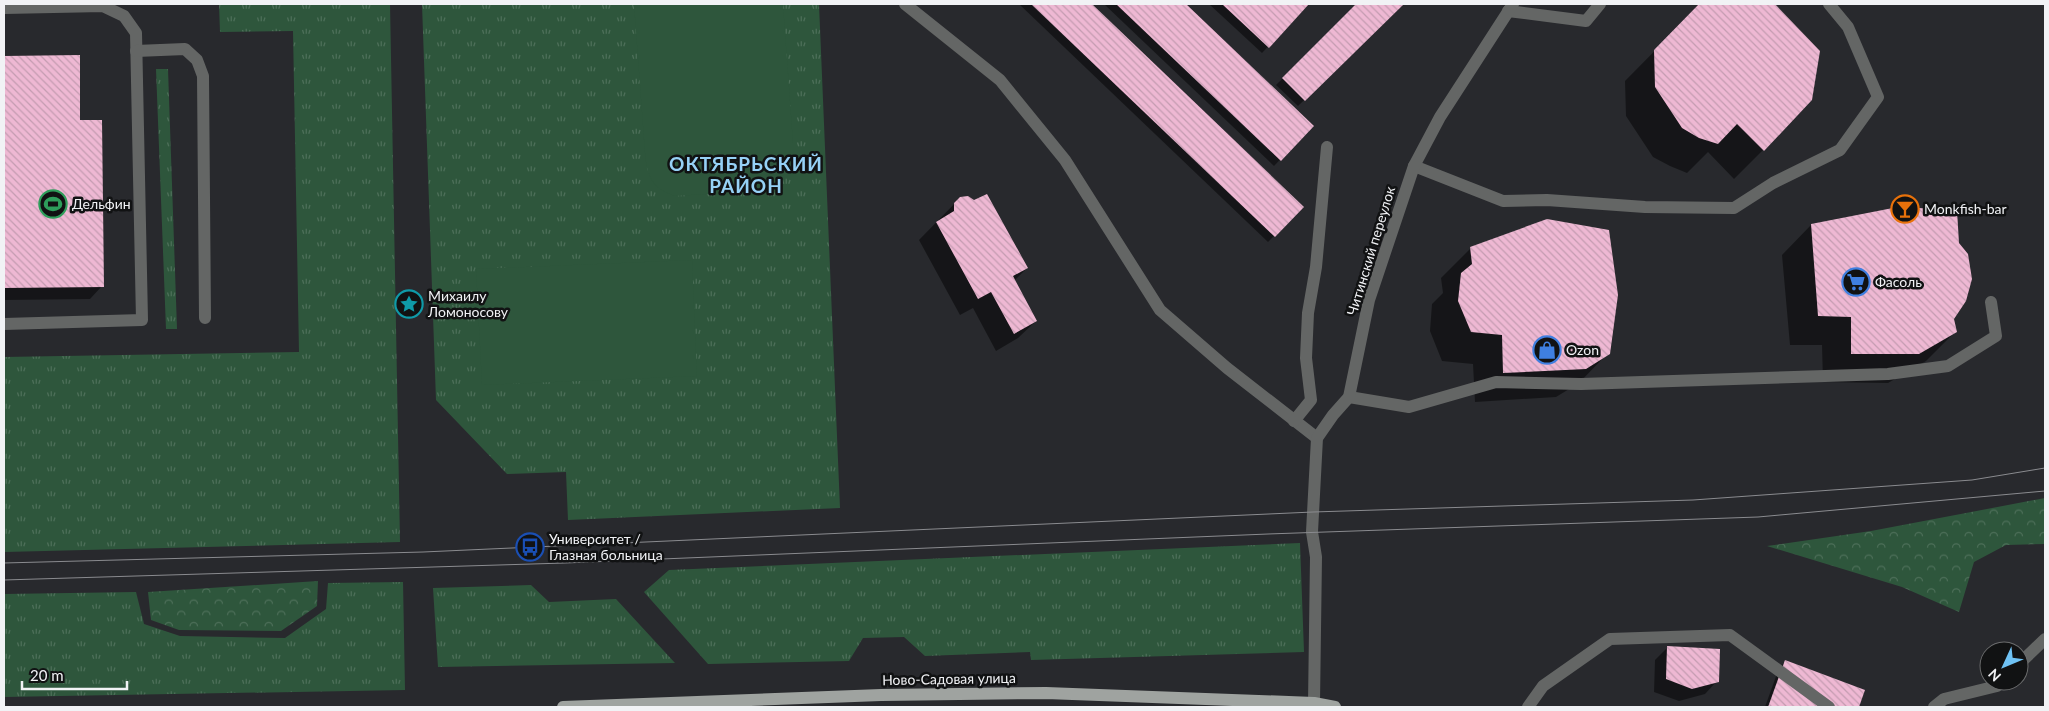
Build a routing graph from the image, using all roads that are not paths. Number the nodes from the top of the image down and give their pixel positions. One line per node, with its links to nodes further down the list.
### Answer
1 (904, 4): 13 (street)
2 (1600, 4): 5 (street)
3 (1829, 4): 8 (street)
4 (4, 8): 6 (street)
5 (1510, 8): 8 (street, Читинский переулок)
6 (136, 50): 10 (street); 11 (street)
7 (1327, 147): 13 (street)
8 (1414, 166): 12 (street, Читинский переулок)
9 (1991, 302): 12 (street)
10 (205, 318)
11 (4, 324)
12 (1349, 397): 14 (street, Читинский переулок)
13 (1294, 421): 14 (street)
14 (1317, 438): 18 (street)
15 (2045, 639): 16 (street)
16 (2029, 654)
17 (1979, 690): 23 (street)
18 (1314, 703): 19 (main road, Ново-Садовая улица); 20 (main road, Ново-Садовая улица)
19 (563, 707)
20 (1334, 707)
21 (1528, 707): 22 (street)
22 (1829, 707)
23 (1934, 707)

